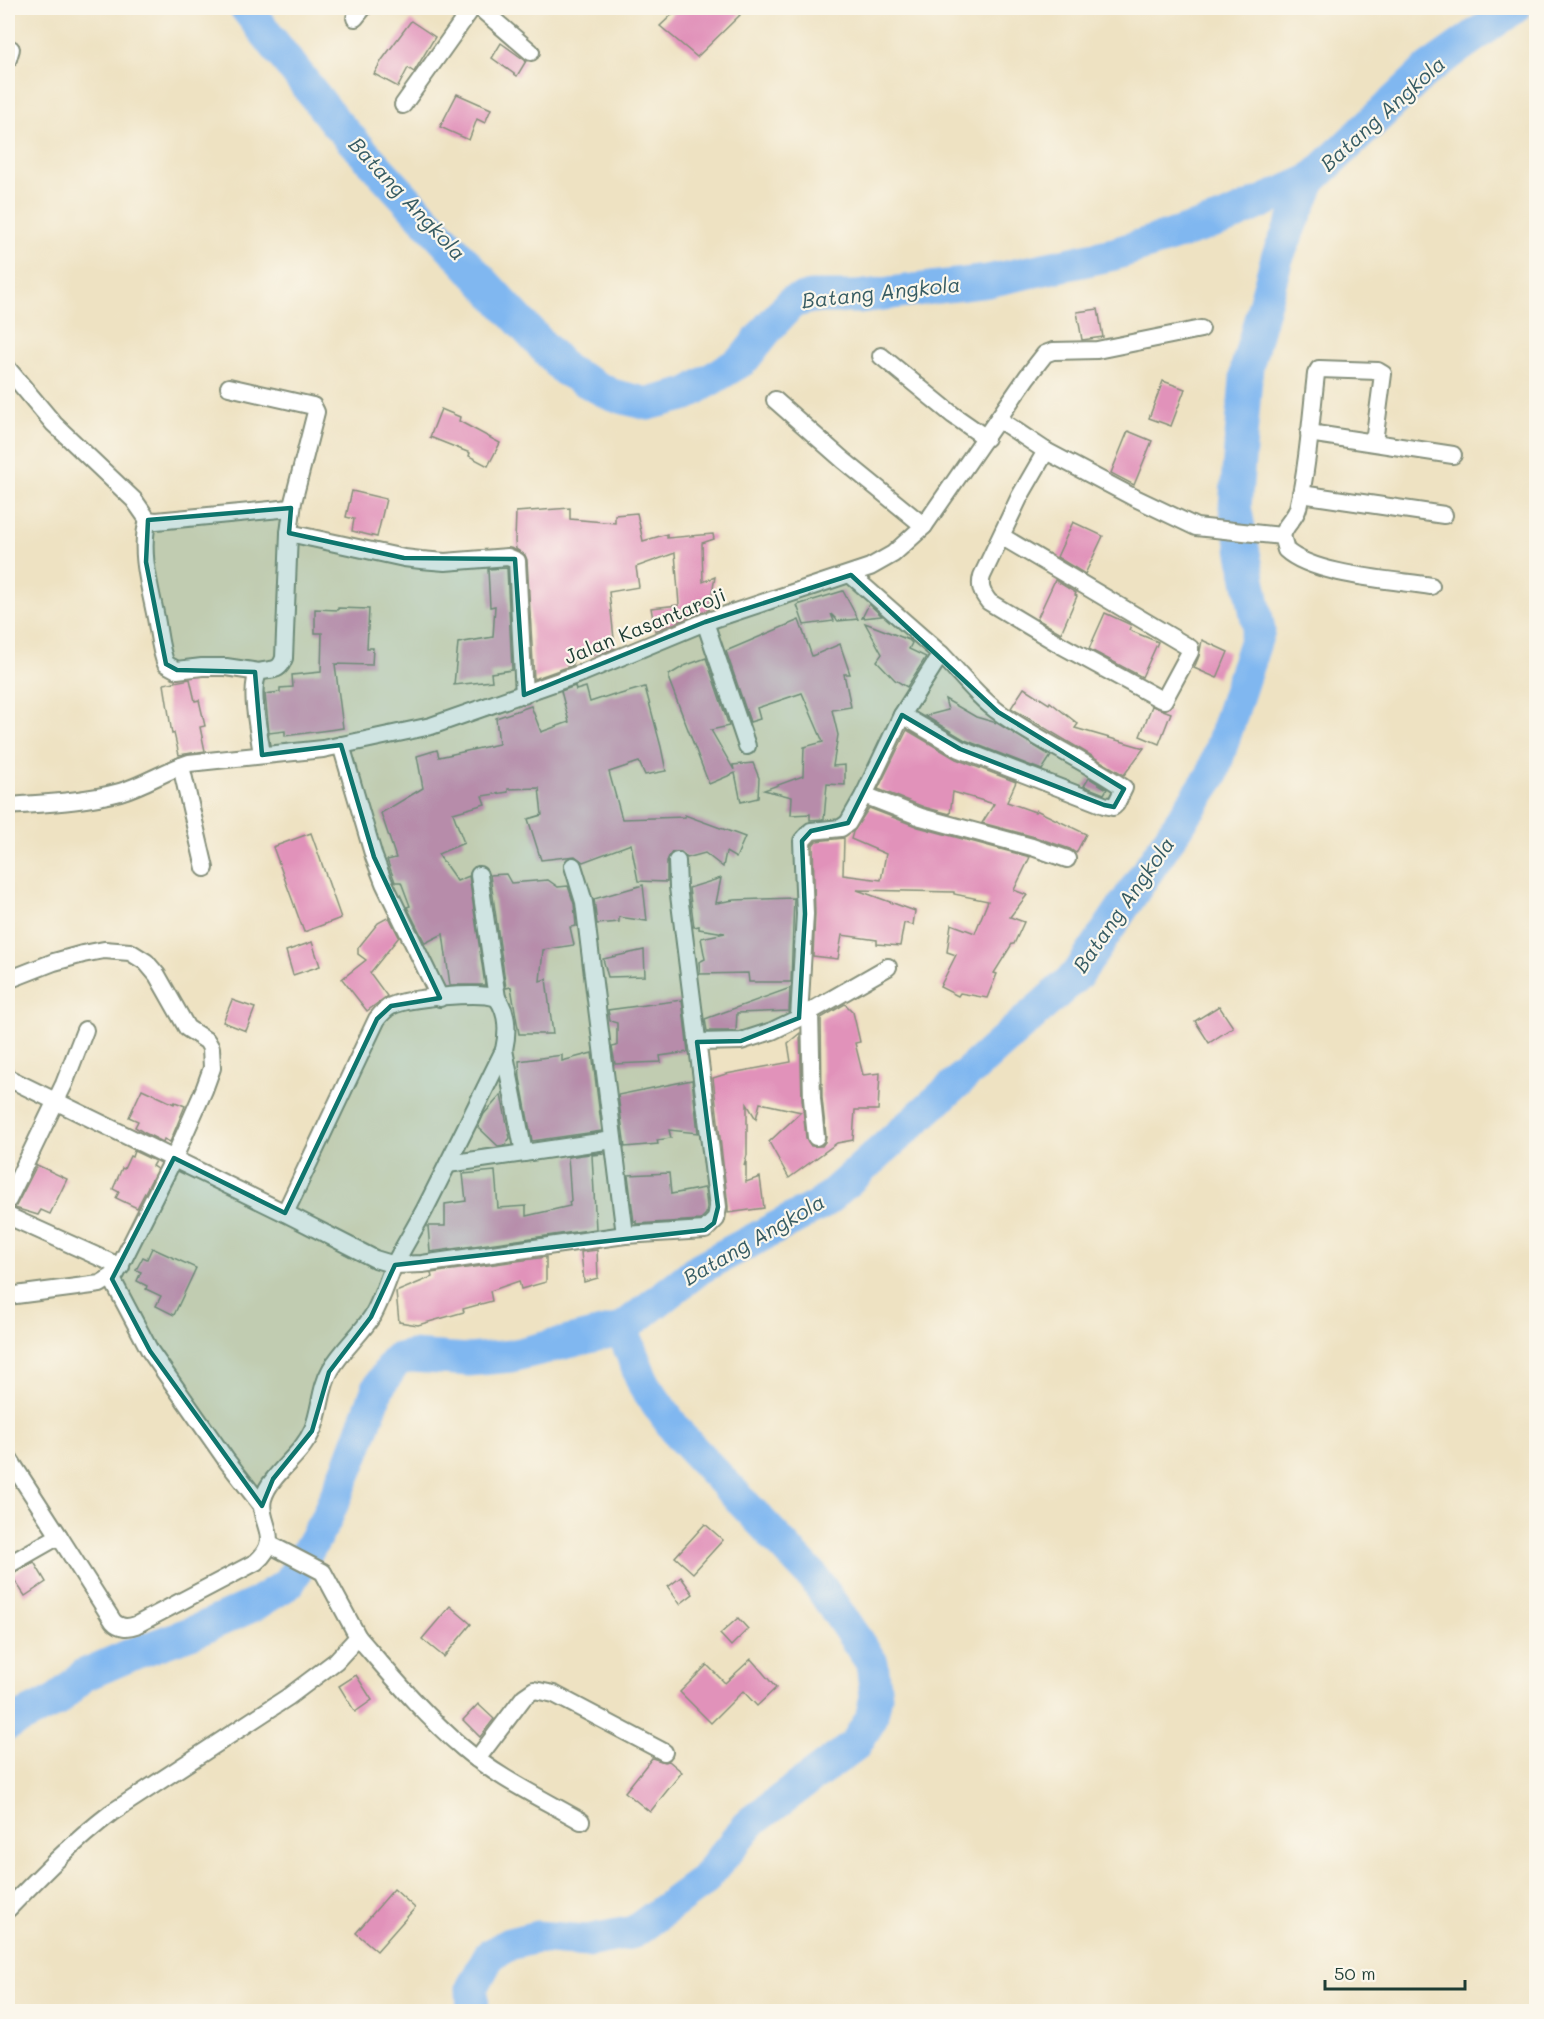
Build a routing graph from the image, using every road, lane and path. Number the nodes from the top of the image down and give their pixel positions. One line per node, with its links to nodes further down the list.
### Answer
1 (471, 8): 4 (street)
2 (480, 8): 3 (street)
3 (531, 52)
4 (403, 105)
5 (1201, 329): 10 (street, Jalan Kasantaroji)
6 (881, 356): 12 (street)
7 (8, 369): 19 (street)
8 (229, 387): 17 (street)
9 (775, 400): 20 (street)
10 (998, 419): 12 (street, Jalan Kasantaroji); 14 (street)
11 (1309, 433): 13 (street); 13 (street); 16 (street)
12 (986, 438): 20 (street, Jalan Kasantaroji)
13 (1374, 442): 15 (street)
14 (1046, 451): 22 (street); 23 (street)
15 (1453, 455)
16 (1301, 494): 18 (street); 22 (street)
17 (291, 508): 19 (street); 21 (street)
18 (1444, 514)
19 (148, 520): 28 (street)
20 (924, 526): 24 (street, Jalan Kasantaroji)
21 (289, 533): 28 (street); 29 (street)
22 (1275, 535): 25 (street)
23 (1001, 536): 23 (street)
24 (851, 575): 26 (street, Jalan Kasantaroji); 27 (street)
25 (1431, 586)
26 (705, 622): 29 (street, Jalan Kasantaroji); 32 (street)
27 (941, 654): 30 (street); 30 (street)
28 (259, 672): 33 (street)
29 (524, 694): 31 (street, Jalan Kasantaroji)
30 (902, 715): 35 (street)
31 (341, 745): 33 (street, Jalan Kasantaroji); 44 (street)
32 (747, 746)
33 (262, 755): 34 (street, Jalan Kasantaroji)
34 (181, 766): 36 (street, Jalan Kasantaroji); 40 (street)
35 (864, 795): 37 (street); 46 (street)
36 (8, 806)
37 (1067, 860)
38 (677, 861): 48 (street)
39 (573, 866): 53 (street)
40 (206, 868)
41 (479, 875): 45 (street)
42 (888, 967): 46 (street)
43 (8, 980): 55 (street)
44 (440, 998): 45 (street); 58 (street)
45 (497, 998): 49 (street)
46 (805, 1015): 48 (street); 52 (street)
47 (86, 1030): 51 (street)
48 (697, 1042): 60 (street)
49 (504, 1050): 54 (street); 56 (street)
50 (8, 1078): 51 (street)
51 (56, 1101): 55 (street); 57 (street)
52 (816, 1137)
53 (613, 1140): 54 (street); 60 (street)
54 (524, 1153): 56 (street)
55 (174, 1158): 58 (street); 62 (street)
56 (448, 1164): 61 (street)
57 (8, 1200)
58 (285, 1213): 61 (street)
59 (8, 1216): 62 (street)
60 (625, 1235): 61 (street)
61 (394, 1265): 65 (street)
62 (116, 1273): 63 (street); 65 (street)
63 (8, 1296)
64 (8, 1457): 66 (street)
65 (262, 1506): 67 (street)
66 (59, 1536): 67 (street); 68 (street)
67 (269, 1544): 69 (street)
68 (8, 1565)
69 (358, 1636): 71 (street); 73 (street)
70 (664, 1752): 71 (street)
71 (477, 1759): 72 (street)
72 (581, 1821)
73 (8, 1909)

